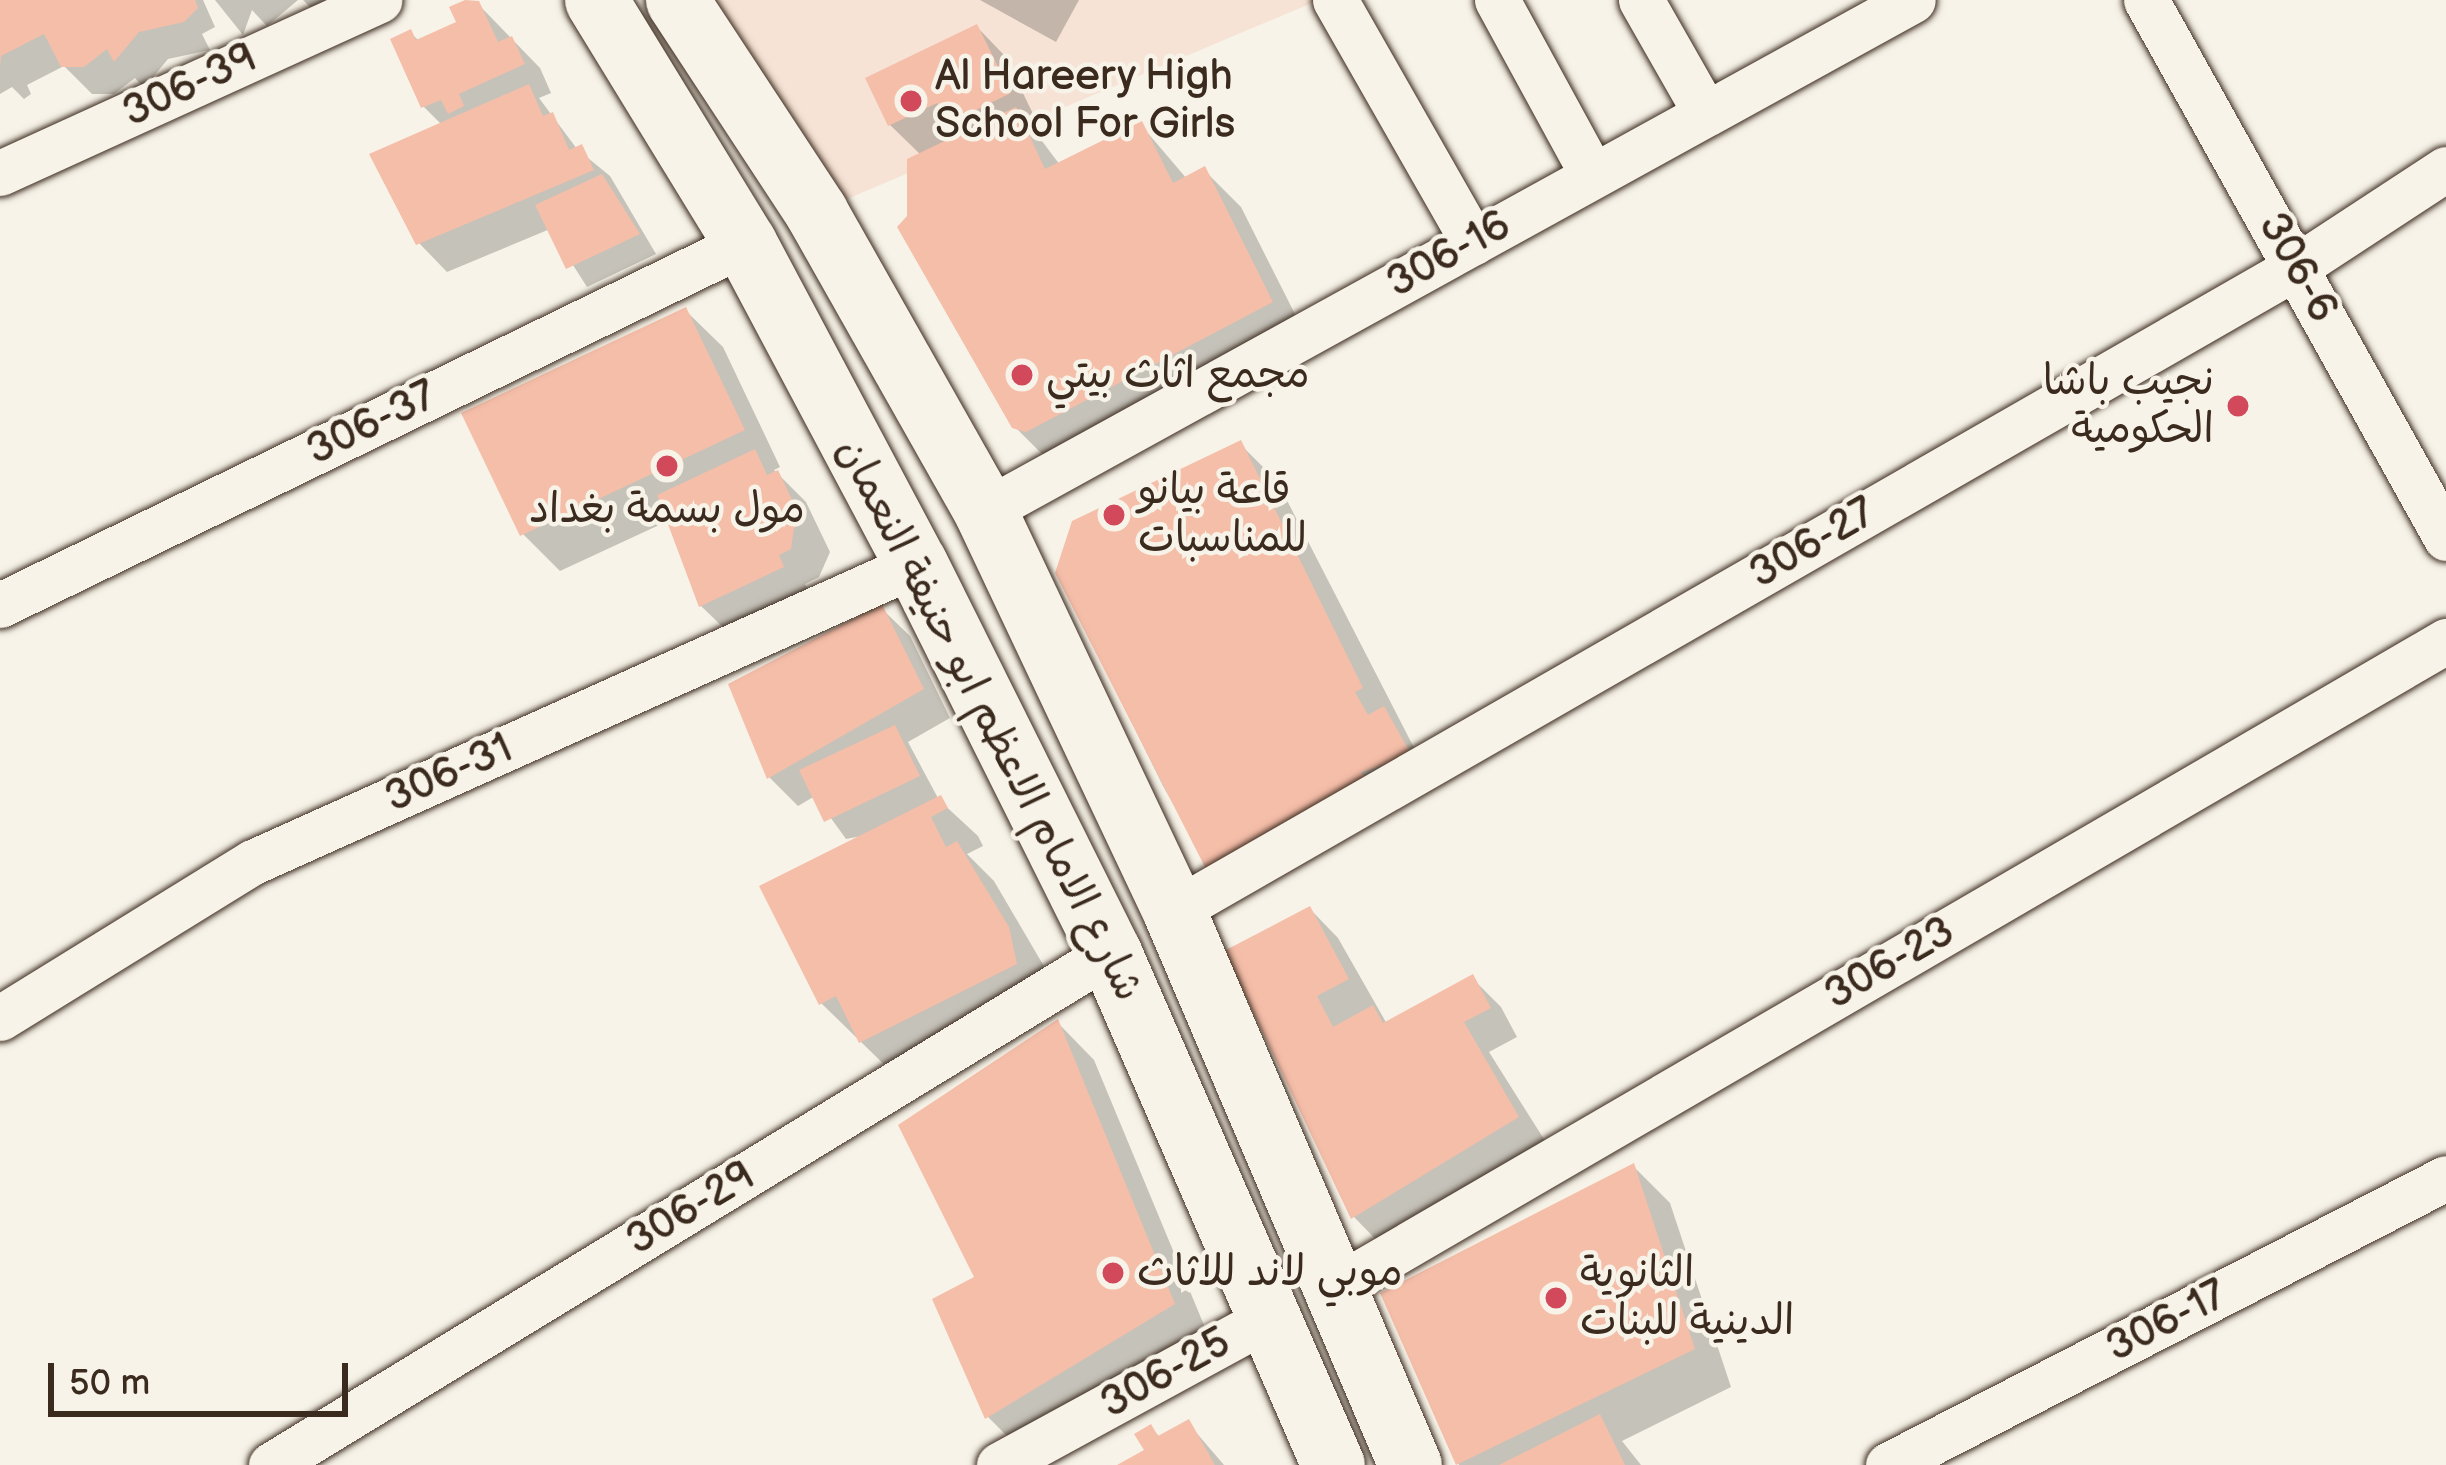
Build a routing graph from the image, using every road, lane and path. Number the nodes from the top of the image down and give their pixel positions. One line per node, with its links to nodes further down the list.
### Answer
1 (379, 0): 11 (street, 306-39)
2 (596, 0): 14 (main road, شارع الامام الاعظم ابو حنيفة النعمان)
3 (676, 0): 16 (main road, شارع الامام الاعظم ابو حنيفة النعمان)
4 (1335, 0): 13 (street)
5 (1497, 0): 12 (street)
6 (1641, 0): 9 (street)
7 (1913, 0): 9 (street, 306-16)
8 (2146, 0): 15 (street, 306-6)
9 (1706, 114): 12 (street, 306-16)
10 (2446, 169): 15 (street, 306-27)
11 (0, 173)
12 (1593, 176): 13 (street, 306-16)
13 (1473, 242): 16 (street, 306-16)
14 (745, 243): 18 (main road, شارع الامام الاعظم ابو حنيفة النعمان); 19 (street, 306-37)
15 (2296, 267): 17 (street, 306-6); 21 (street, 306-27)
16 (985, 511): 21 (main road, شارع الامام الاعظم ابو حنيفة النعمان)
17 (2446, 538)
18 (916, 564): 22 (main road, شارع الامام الاعظم ابو حنيفة النعمان); 23 (street, 306-31)
19 (0, 605)
20 (2446, 641): 25 (street, 306-23)
21 (1174, 911): 25 (main road, شارع الامام الاعظم ابو حنيفة النعمان)
22 (1110, 953): 26 (main road, شارع الامام الاعظم ابو حنيفة النعمان); 27 (street, 306-29)
23 (0, 1018)
24 (2446, 1178): 31 (street, 306-17)
25 (1334, 1288): 30 (main road, شارع الامام الاعظم ابو حنيفة النعمان)
26 (1269, 1318): 28 (street, 306-25); 29 (main road, شارع الامام الاعظم ابو حنيفة النعمان)
27 (272, 1465)
28 (999, 1465)
29 (1333, 1465)
30 (1410, 1465)
31 (1888, 1465)

